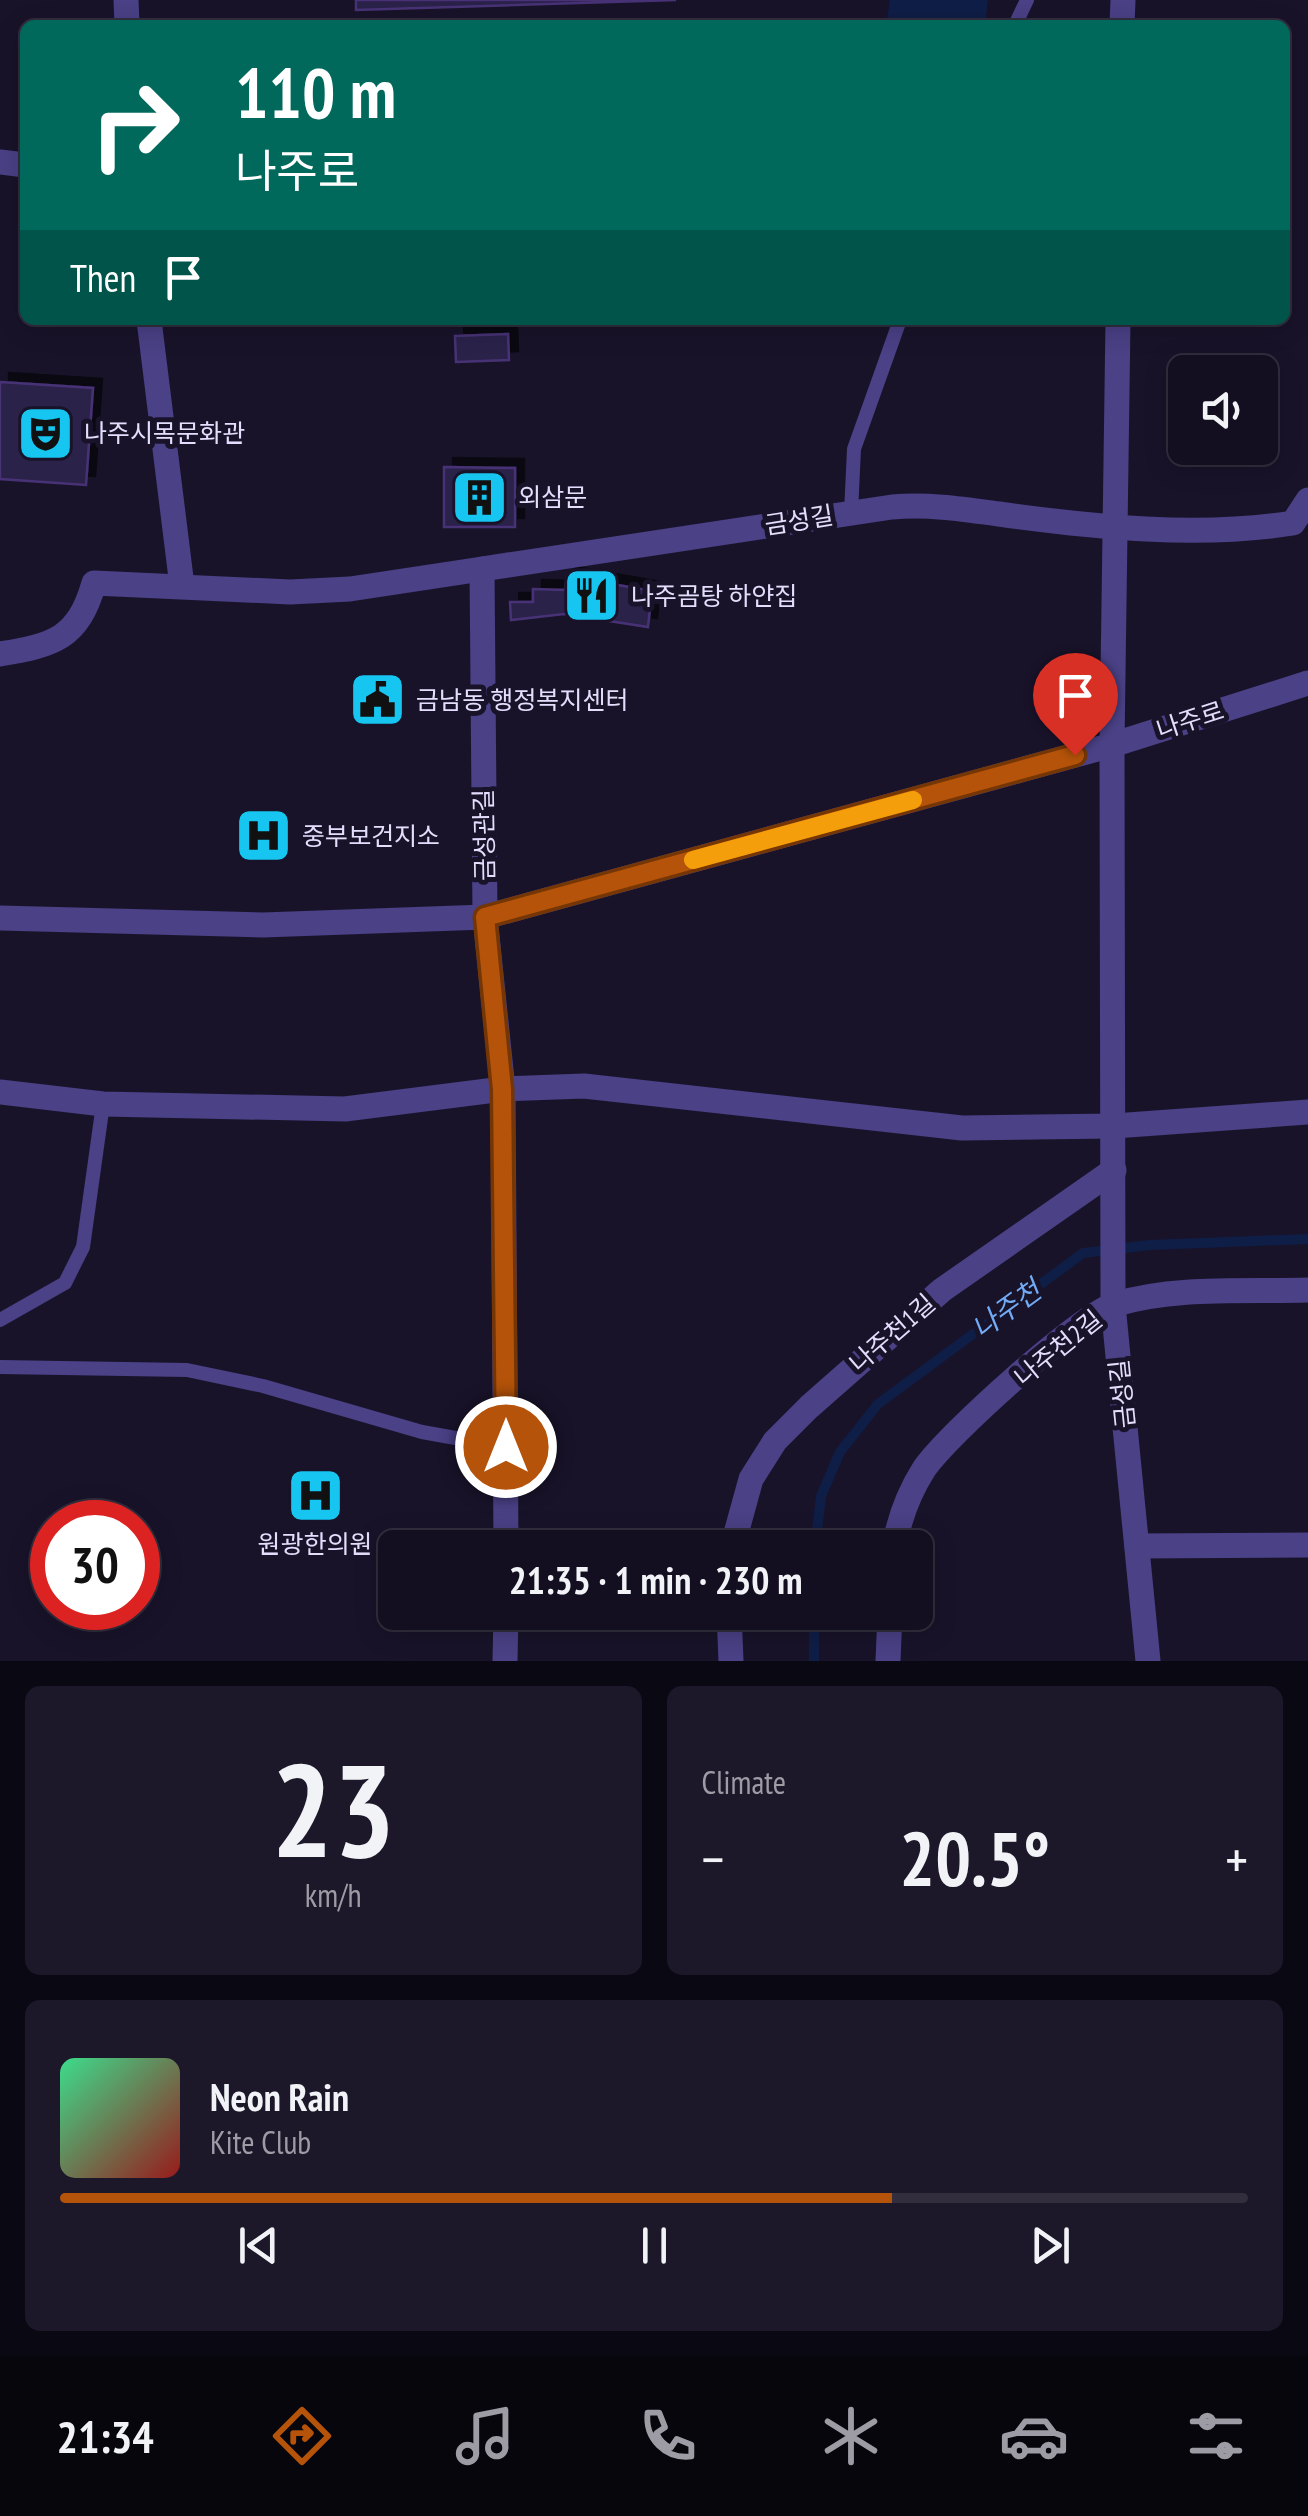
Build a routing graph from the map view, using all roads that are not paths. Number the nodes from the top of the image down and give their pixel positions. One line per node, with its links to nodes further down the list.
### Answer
1 (150, 325): 8 (street)
2 (898, 325): 5 (lane)
3 (1118, 325): 6 (street, 금성길)
4 (1308, 500): 6 (street)
5 (850, 512): 6 (street, 금성길); 7 (street, 금성길)
6 (1118, 525): 11 (street, 금성길)
7 (482, 569): 8 (street); 12 (street, 금성관길)
8 (182, 586): 9 (street)
9 (0, 654)
10 (1308, 683): 11 (street, 나주로)
11 (1112, 745): 12 (street, 나주로); 18 (street, 금성길)
12 (485, 917): 13 (street, 금성관길); 14 (street)
13 (0, 918)
14 (502, 1089): 16 (street); 18 (street); 24 (street)
15 (0, 1092): 16 (street)
16 (102, 1104): 22 (lane)
17 (1308, 1112): 18 (street)
18 (1114, 1126): 19 (street, 금성길)
19 (1114, 1170): 21 (street, 금성길); 26 (street, 나주천1길)
20 (1308, 1290): 21 (street, 나주천2길)
21 (1113, 1304): 27 (street, 나주천2길); 29 (street, 금성길)
22 (0, 1320)
23 (0, 1367): 24 (lane)
24 (506, 1447): 25 (street)
25 (506, 1530)
26 (737, 1530)
27 (898, 1530)
28 (1308, 1545): 29 (street)
29 (1136, 1546): 36 (street, 금성길)
30 (506, 1630): 33 (street)
31 (729, 1630): 34 (street)
32 (889, 1630): 35 (street)
33 (506, 1661)
34 (730, 1661)
35 (888, 1661)
36 (1148, 1661)

